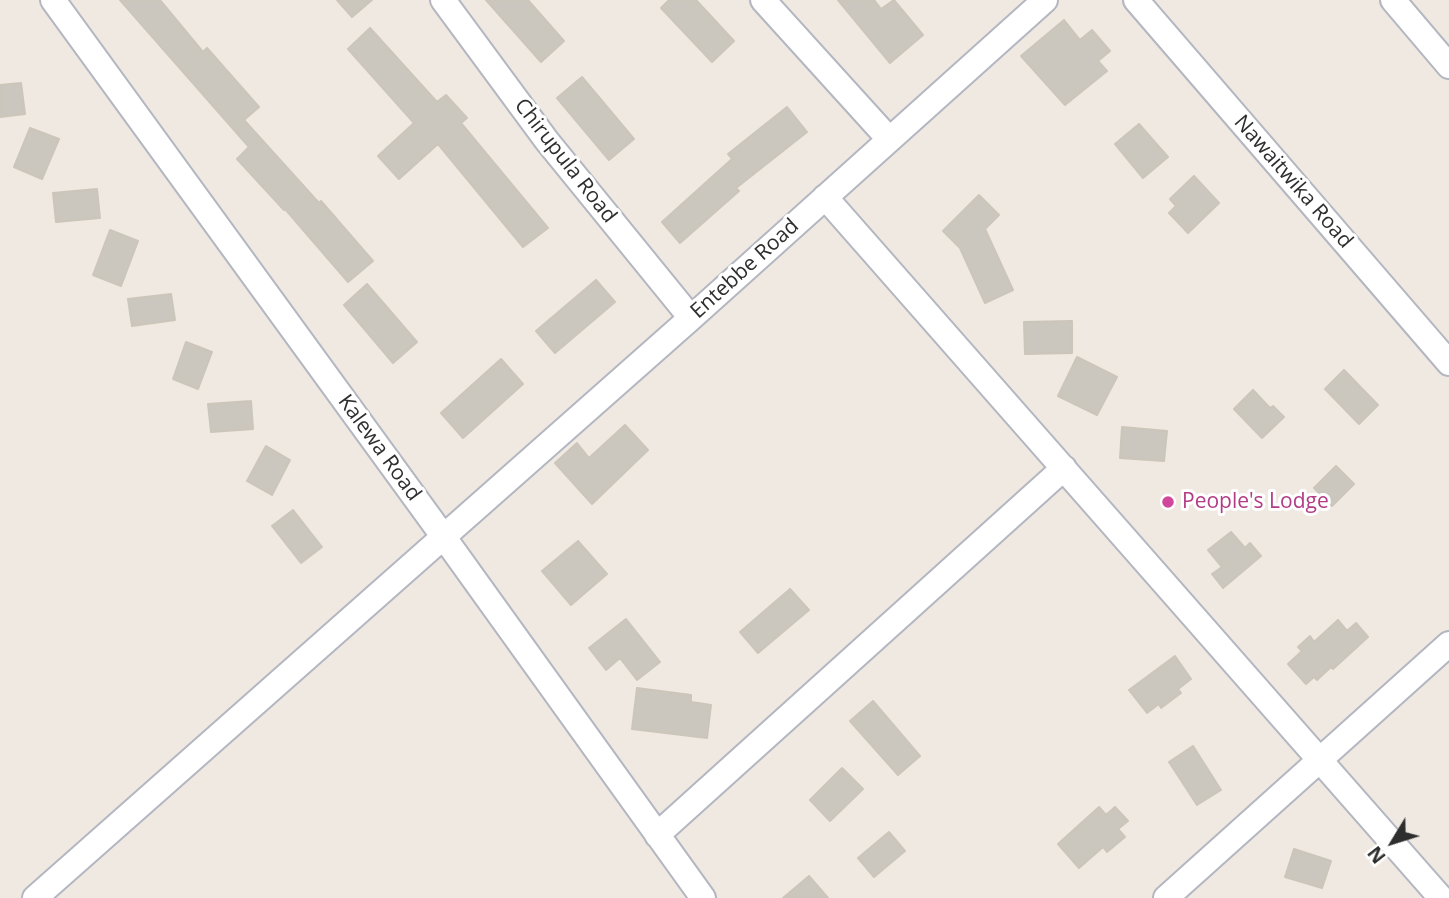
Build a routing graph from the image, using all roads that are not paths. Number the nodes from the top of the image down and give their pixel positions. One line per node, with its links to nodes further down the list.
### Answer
1 (53, 0): 13 (street, Kalewa Road)
2 (443, 0): 10 (street, Chirupula Road)
3 (763, 0): 8 (street)
4 (1045, 0): 8 (street, Entebbe Road)
5 (1136, 0): 11 (street, Nawaitwika Road)
6 (1393, 0): 7 (street)
7 (1449, 66)
8 (889, 139): 9 (street, Entebbe Road)
9 (825, 197): 10 (street, Entebbe Road); 12 (street)
10 (691, 318): 13 (street, Entebbe Road)
11 (1449, 363)
12 (1064, 468): 15 (street); 16 (street)
13 (443, 536): 16 (street, Kalewa Road); 17 (street, Entebbe Road)
14 (1449, 644): 15 (street)
15 (1321, 760): 19 (street); 20 (street)
16 (657, 835): 18 (street, Kalewa Road)
17 (35, 898)
18 (703, 898)
19 (1166, 898)
20 (1441, 898)

